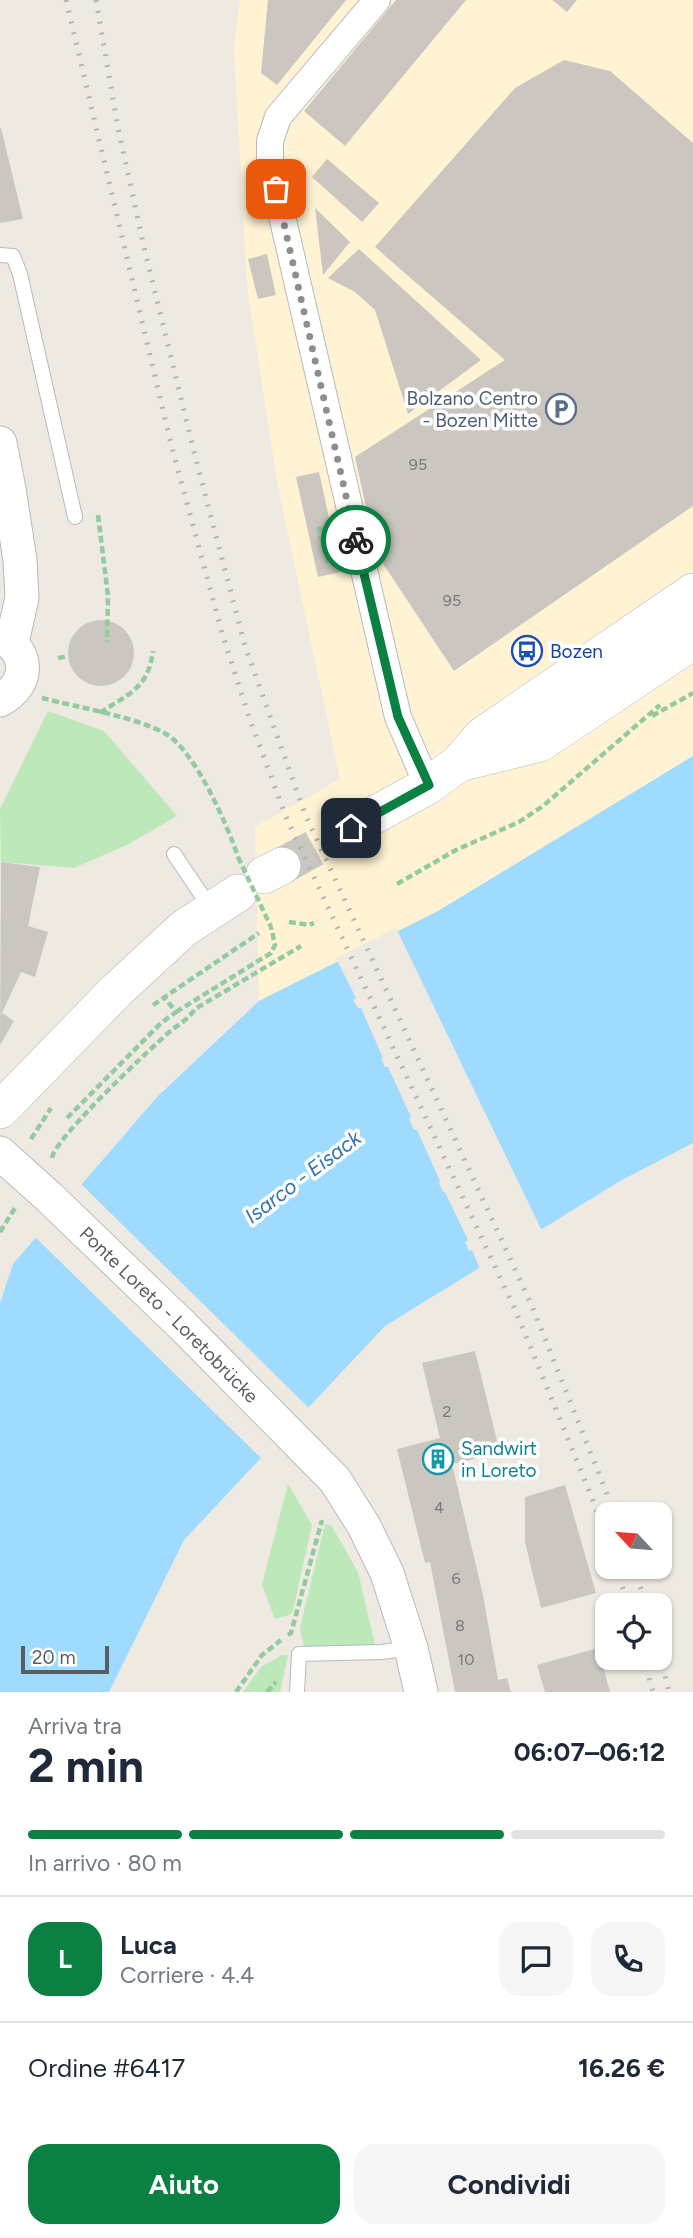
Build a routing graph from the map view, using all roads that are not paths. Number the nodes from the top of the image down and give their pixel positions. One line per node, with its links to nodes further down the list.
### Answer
1 (377, 0): 11 (street)
2 (0, 255): 4 (lane)
3 (0, 443): 7 (street)
4 (75, 517)
5 (693, 592): 10 (main road)
6 (693, 618): 10 (lane)
7 (6, 639): 9 (street)
8 (693, 641): 10 (main road)
9 (0, 700)
10 (472, 760): 11 (main road)
11 (429, 785): 12 (main road)
12 (351, 828)
13 (174, 854): 14 (lane)
14 (247, 880): 15 (main road)
15 (0, 1110)
16 (0, 1153): 17 (street, Ponte Loreto - Loretobrücke)
17 (411, 1648): 18 (lane); 19 (street, Ponte Loreto - Loretobrücke)
18 (297, 1692)
19 (421, 1692)

